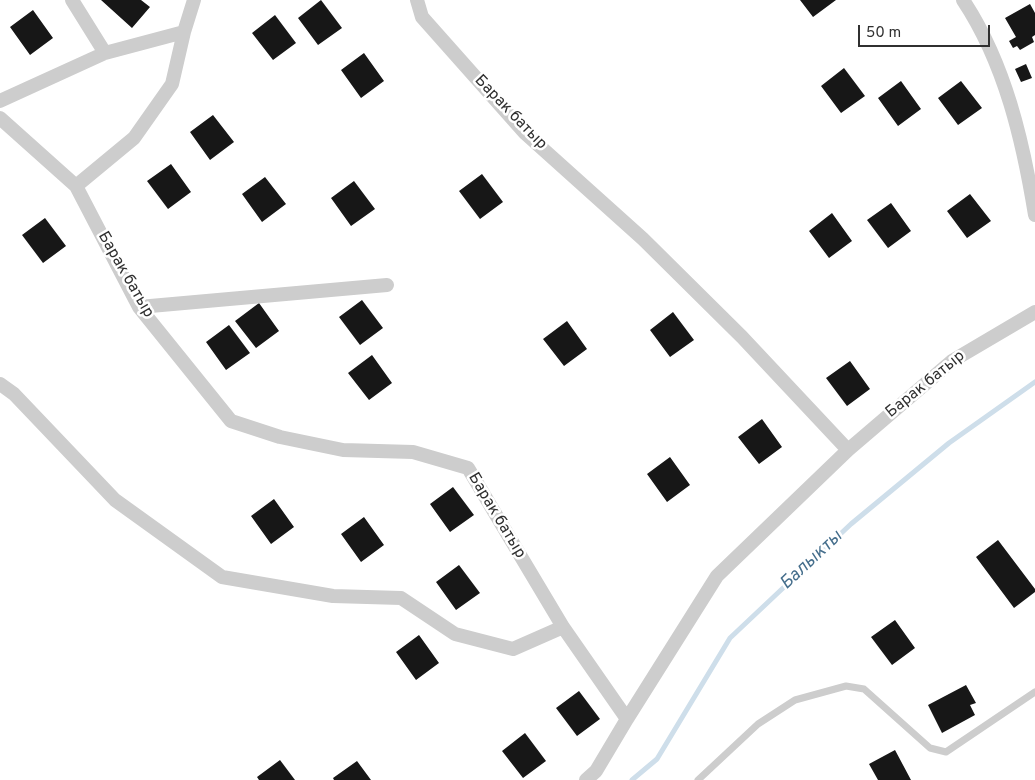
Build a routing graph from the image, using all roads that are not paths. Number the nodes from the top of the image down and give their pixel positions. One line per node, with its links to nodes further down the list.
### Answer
1 (72, 0): 6 (street)
2 (194, 0): 5 (street)
3 (416, 0): 15 (street, Барак батыр)
4 (966, 1): 10 (street)
5 (184, 32): 6 (street); 9 (street)
6 (105, 53): 7 (street)
7 (0, 101)
8 (0, 118): 9 (street, Барак батыр)
9 (76, 186): 12 (street, Барак батыр)
10 (1035, 214)
11 (387, 285): 12 (street)
12 (139, 307): 16 (street, Барак батыр)
13 (1035, 312): 15 (street, Барак батыр)
14 (0, 384): 16 (street)
15 (848, 450): 18 (street, Барак батыр)
16 (563, 627): 18 (street, Барак батыр)
17 (1035, 692): 20 (lane)
18 (627, 719): 19 (street)
19 (586, 780)
20 (698, 780)

